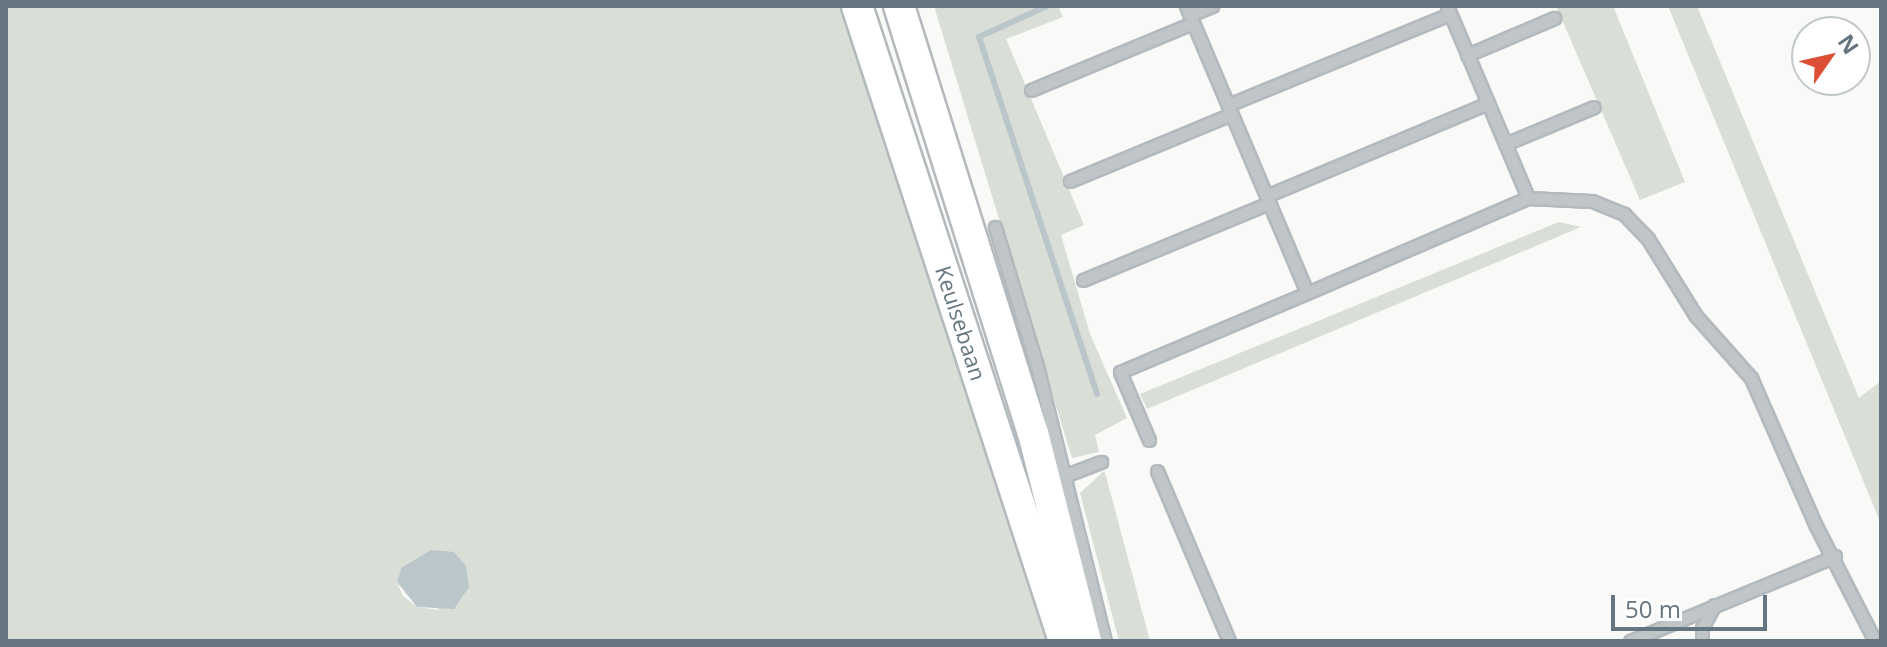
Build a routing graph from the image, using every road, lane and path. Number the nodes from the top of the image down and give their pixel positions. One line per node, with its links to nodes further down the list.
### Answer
1 (857, 6): 25 (main road, Keulsebaan)
2 (899, 6): 26 (main road, Keulsebaan)
3 (1212, 6): 5 (lane)
4 (1448, 10): 7 (lane); 11 (lane)
5 (1190, 15): 8 (lane); 11 (lane)
6 (1554, 18): 7 (lane)
7 (1467, 55): 9 (lane)
8 (1031, 90)
9 (1488, 103): 12 (lane); 15 (lane)
10 (1594, 107): 12 (lane)
11 (1230, 110): 13 (lane); 15 (lane)
12 (1505, 144): 14 (lane)
13 (1070, 181)
14 (1528, 198): 18 (lane); 23 (lane)
15 (1268, 199): 17 (lane); 18 (lane)
16 (995, 227): 22 (lane)
17 (1083, 280)
18 (1307, 293): 19 (lane)
19 (1149, 440)
20 (1101, 462): 22 (lane)
21 (1157, 471): 28 (lane)
22 (1064, 476): 27 (lane)
23 (1835, 556): 24 (lane); 31 (lane)
24 (1715, 605): 29 (lane); 30 (lane)
25 (1064, 641)
26 (1086, 641)
27 (1105, 641)
28 (1229, 641)
29 (1630, 641)
30 (1702, 641)
31 (1875, 641)

